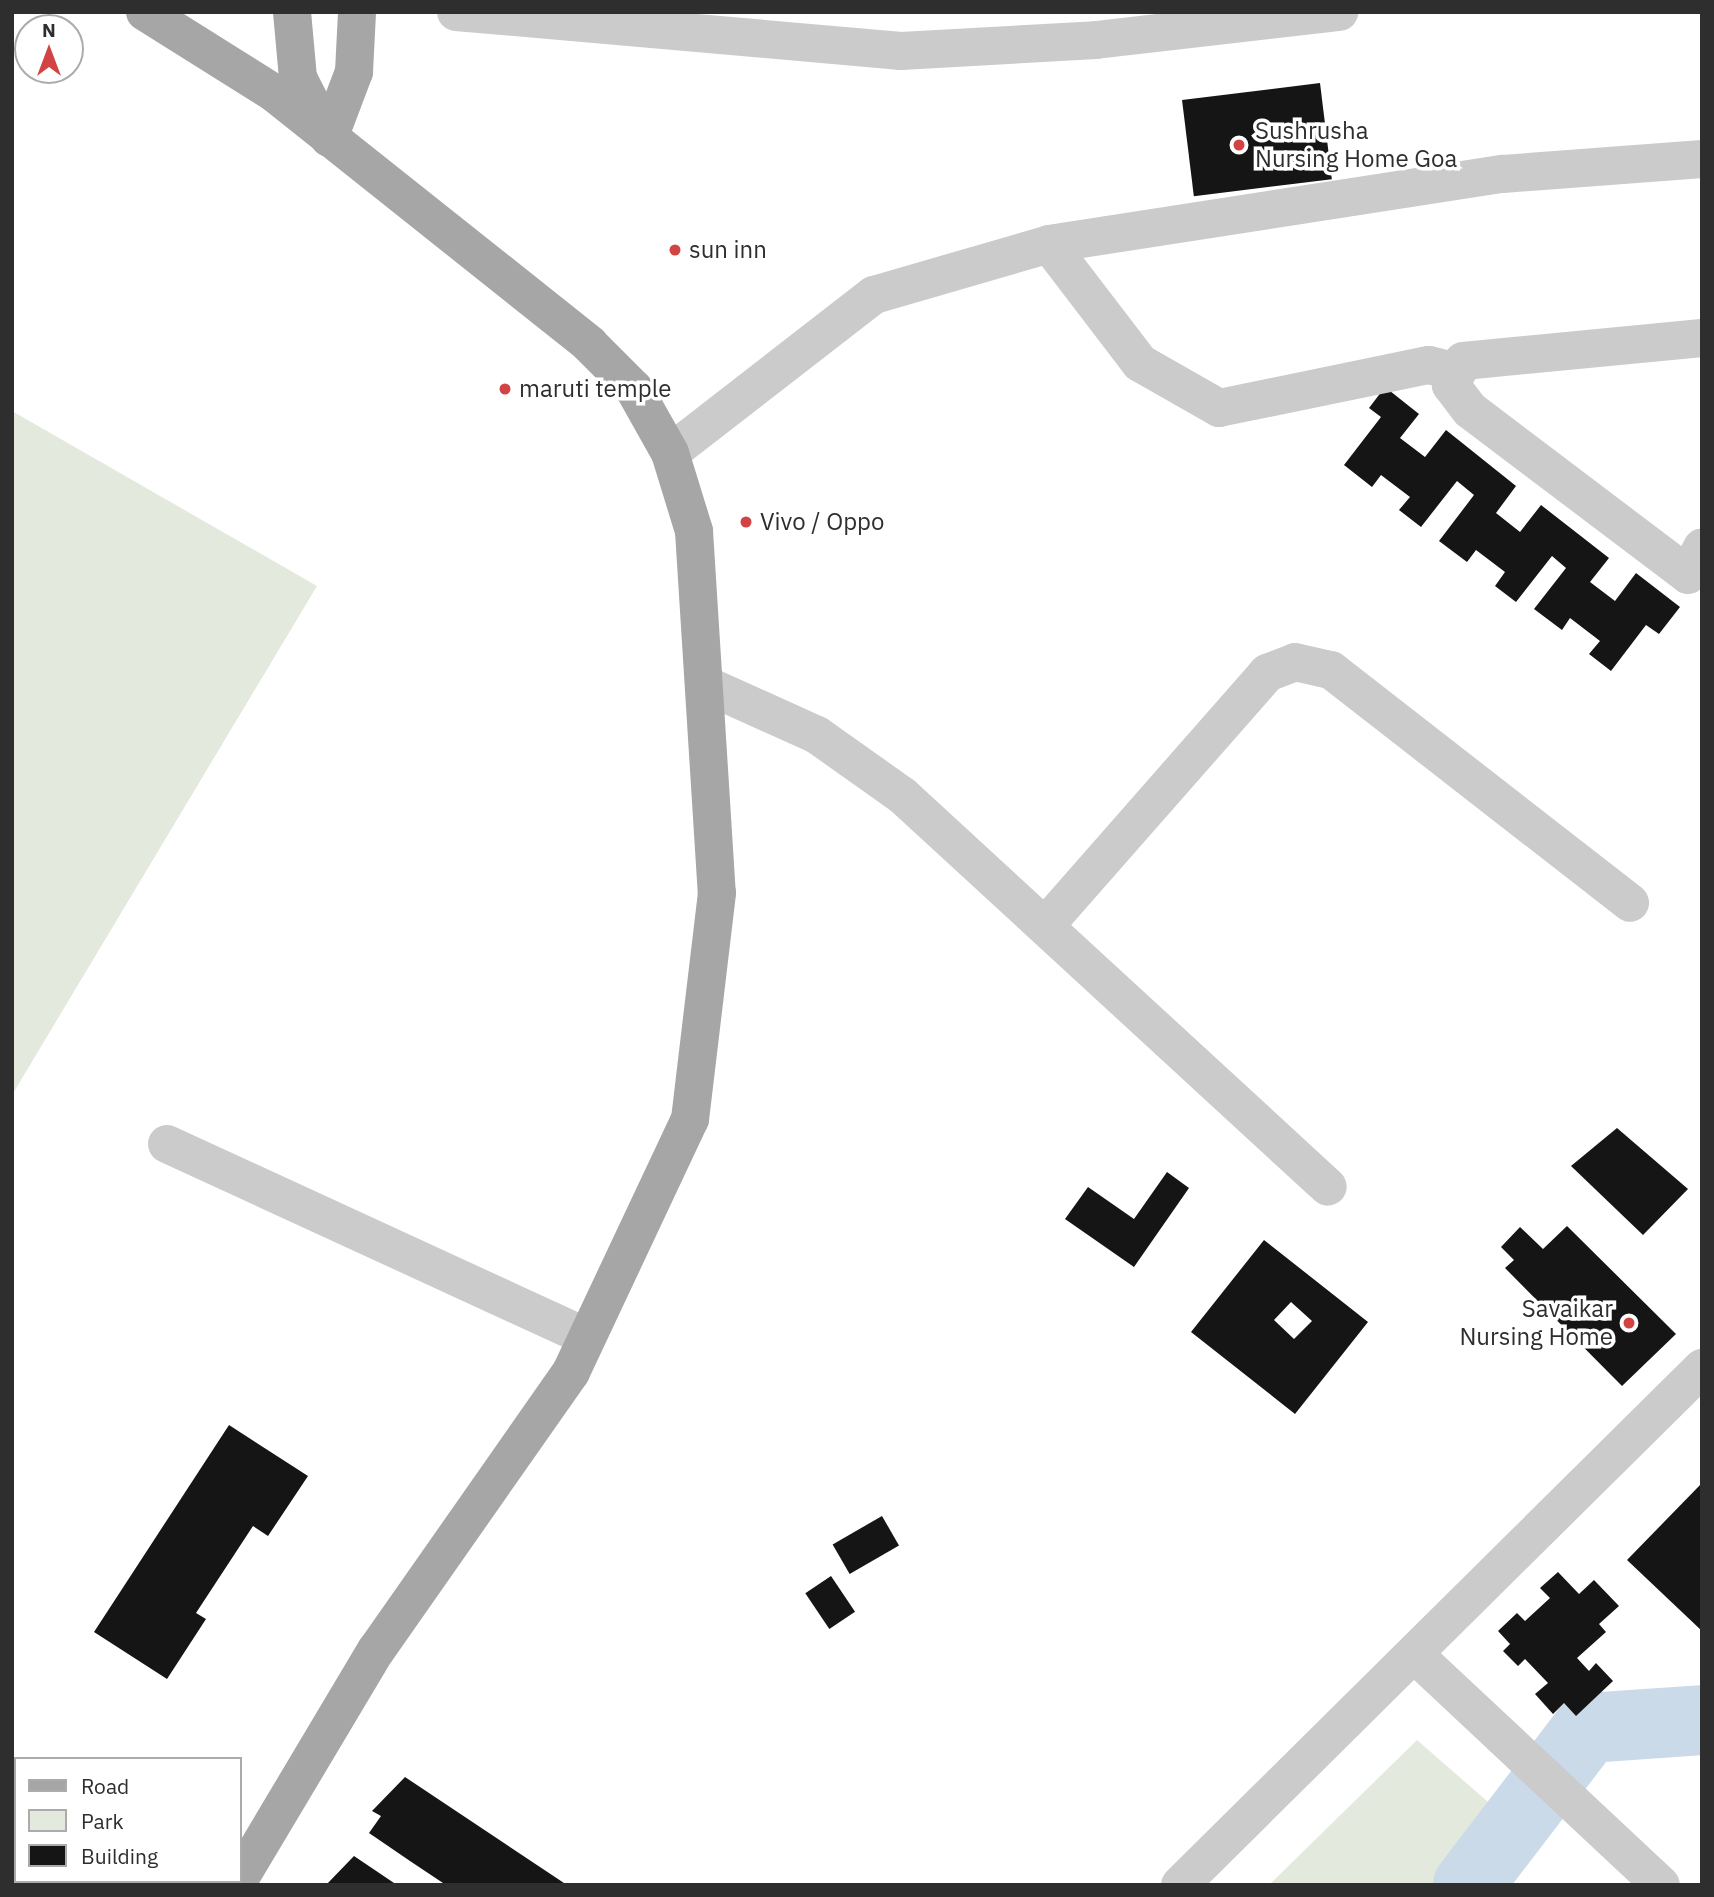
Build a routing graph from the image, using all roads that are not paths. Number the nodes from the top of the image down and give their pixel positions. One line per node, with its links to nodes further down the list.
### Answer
1 (145, 12): 6 (main road)
2 (292, 12): 6 (main road)
3 (357, 12): 6 (main road)
4 (456, 12): 5 (street)
5 (1339, 12)
6 (329, 138): 11 (main road)
7 (1702, 159): 8 (street)
8 (1049, 244): 10 (street); 11 (street)
9 (1702, 338): 10 (street)
10 (1457, 372): 12 (street)
11 (670, 453): 13 (main road)
12 (1702, 547)
13 (704, 684): 15 (street); 18 (main road)
14 (1630, 903): 15 (street)
15 (1045, 926): 17 (street)
16 (167, 1144): 18 (street)
17 (1328, 1187)
18 (587, 1337): 21 (main road)
19 (1702, 1368): 20 (street)
20 (1413, 1654): 22 (street); 23 (street)
21 (242, 1874)
22 (1180, 1885)
23 (1661, 1885)

